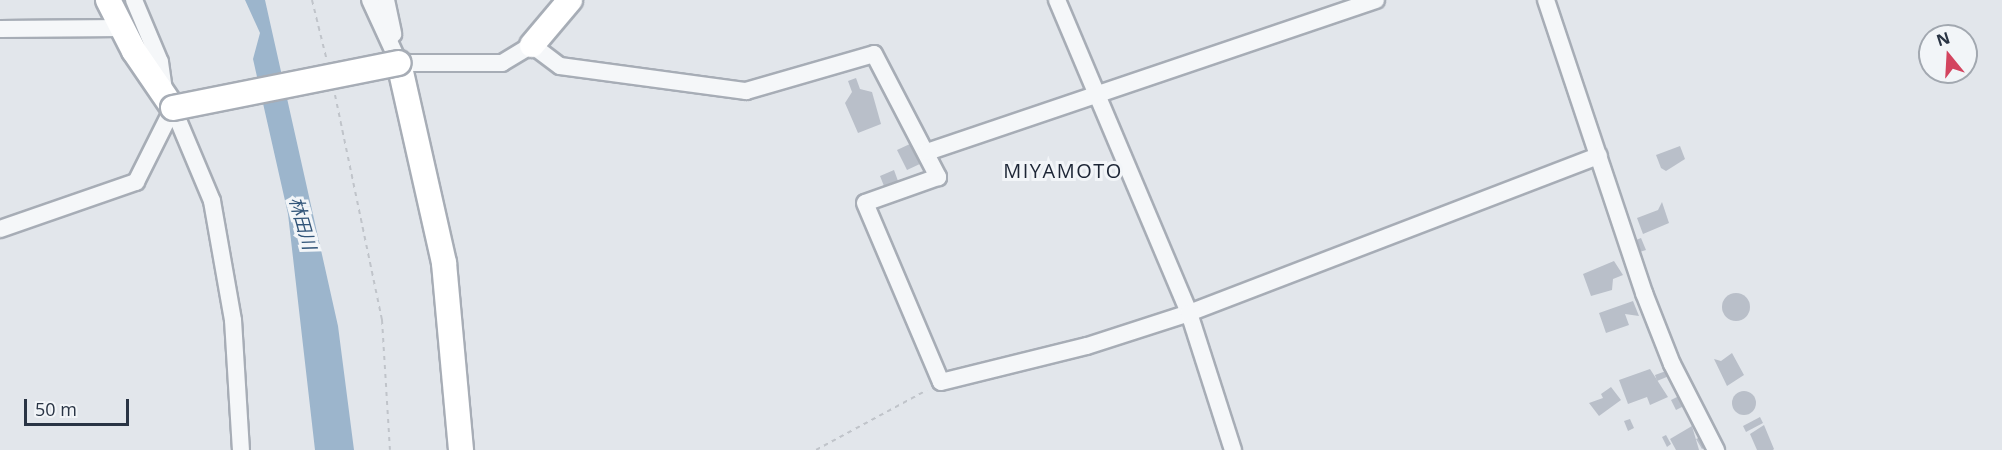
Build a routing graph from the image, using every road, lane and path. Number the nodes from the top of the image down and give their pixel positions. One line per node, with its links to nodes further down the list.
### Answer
1 (108, 0): 10 (main road)
2 (134, 0): 17 (street)
3 (312, 0): 13 (path)
4 (370, 0): 14 (street)
5 (386, 0): 14 (street)
6 (570, 0): 12 (main road)
7 (1057, 0): 16 (street)
8 (1376, 0): 16 (street)
9 (1546, 0): 19 (street)
10 (122, 28): 11 (street); 17 (main road)
11 (0, 29)
12 (532, 45): 14 (street); 18 (street)
13 (327, 61)
14 (399, 63): 17 (main road, bridge); 25 (main road)
15 (332, 84): 24 (path)
16 (1100, 92): 18 (street); 21 (street)
17 (169, 101): 20 (street); 23 (street)
18 (927, 152): 22 (street)
19 (1599, 156): 21 (street); 28 (street)
20 (0, 229)
21 (1189, 313): 22 (street); 27 (street)
22 (941, 382): 26 (path)
23 (241, 450)
24 (390, 450)
25 (461, 450)
26 (816, 450)
27 (1233, 450)
28 (1716, 450)

